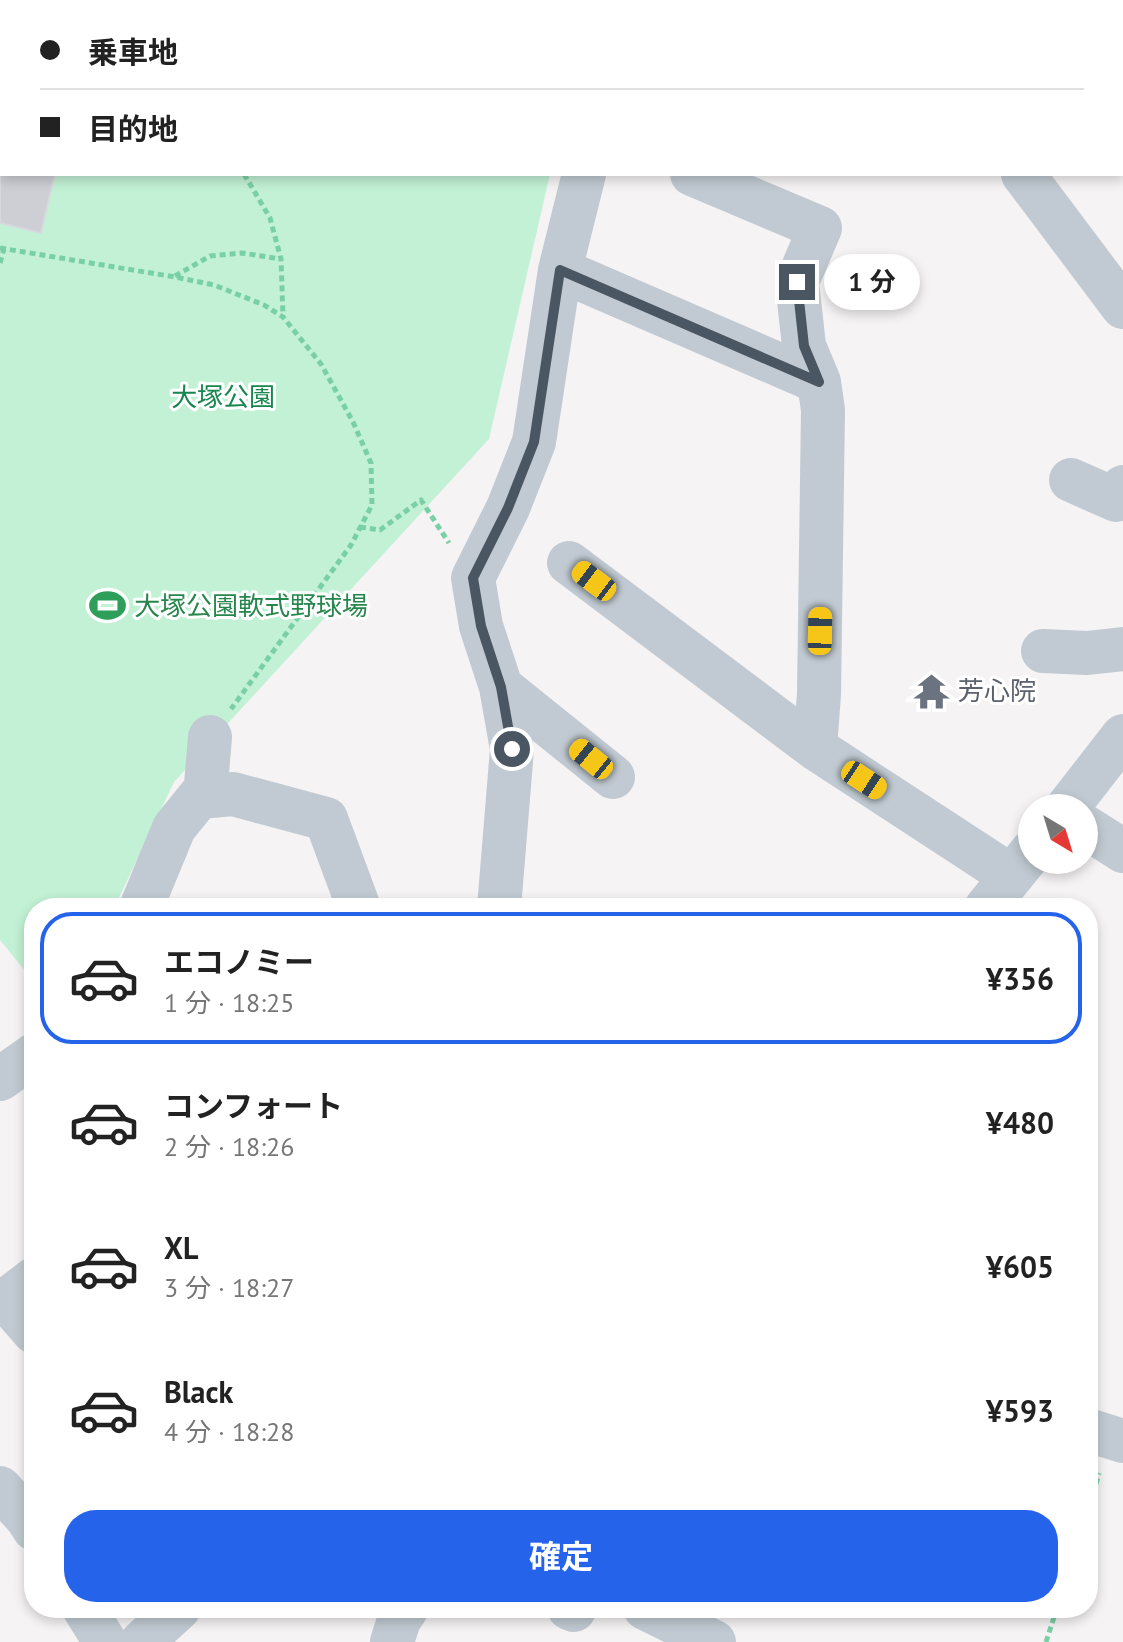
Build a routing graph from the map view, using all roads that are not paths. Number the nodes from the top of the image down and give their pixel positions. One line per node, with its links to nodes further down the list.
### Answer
1 (584, 176): 4 (street)
2 (697, 176): 6 (street)
3 (1025, 176): 5 (street)
4 (560, 270): 6 (street); 12 (street)
5 (1123, 307)
6 (819, 382): 15 (street)
7 (1071, 480): 8 (street)
8 (1123, 487)
9 (569, 563): 15 (street)
10 (1123, 649): 11 (street)
11 (1043, 651)
12 (501, 687): 16 (street); 24 (street)
13 (1123, 736): 17 (street)
14 (210, 737): 18 (street)
15 (815, 748): 21 (street)
16 (613, 777)
17 (1078, 794)
18 (205, 796): 22 (street); 23 (street)
19 (1098, 835): 20 (street)
20 (1123, 851)
21 (1010, 878)
22 (145, 898)
23 (355, 898)
24 (500, 898)
25 (24, 1062): 26 (street)
26 (0, 1079)
27 (0, 1488): 28 (street)
28 (24, 1515)
29 (90, 1618): 33 (street)
30 (168, 1618): 34 (street)
31 (400, 1618): 35 (street)
32 (665, 1618): 36 (street)
33 (105, 1642)
34 (142, 1642)
35 (392, 1642)
36 (714, 1642)

